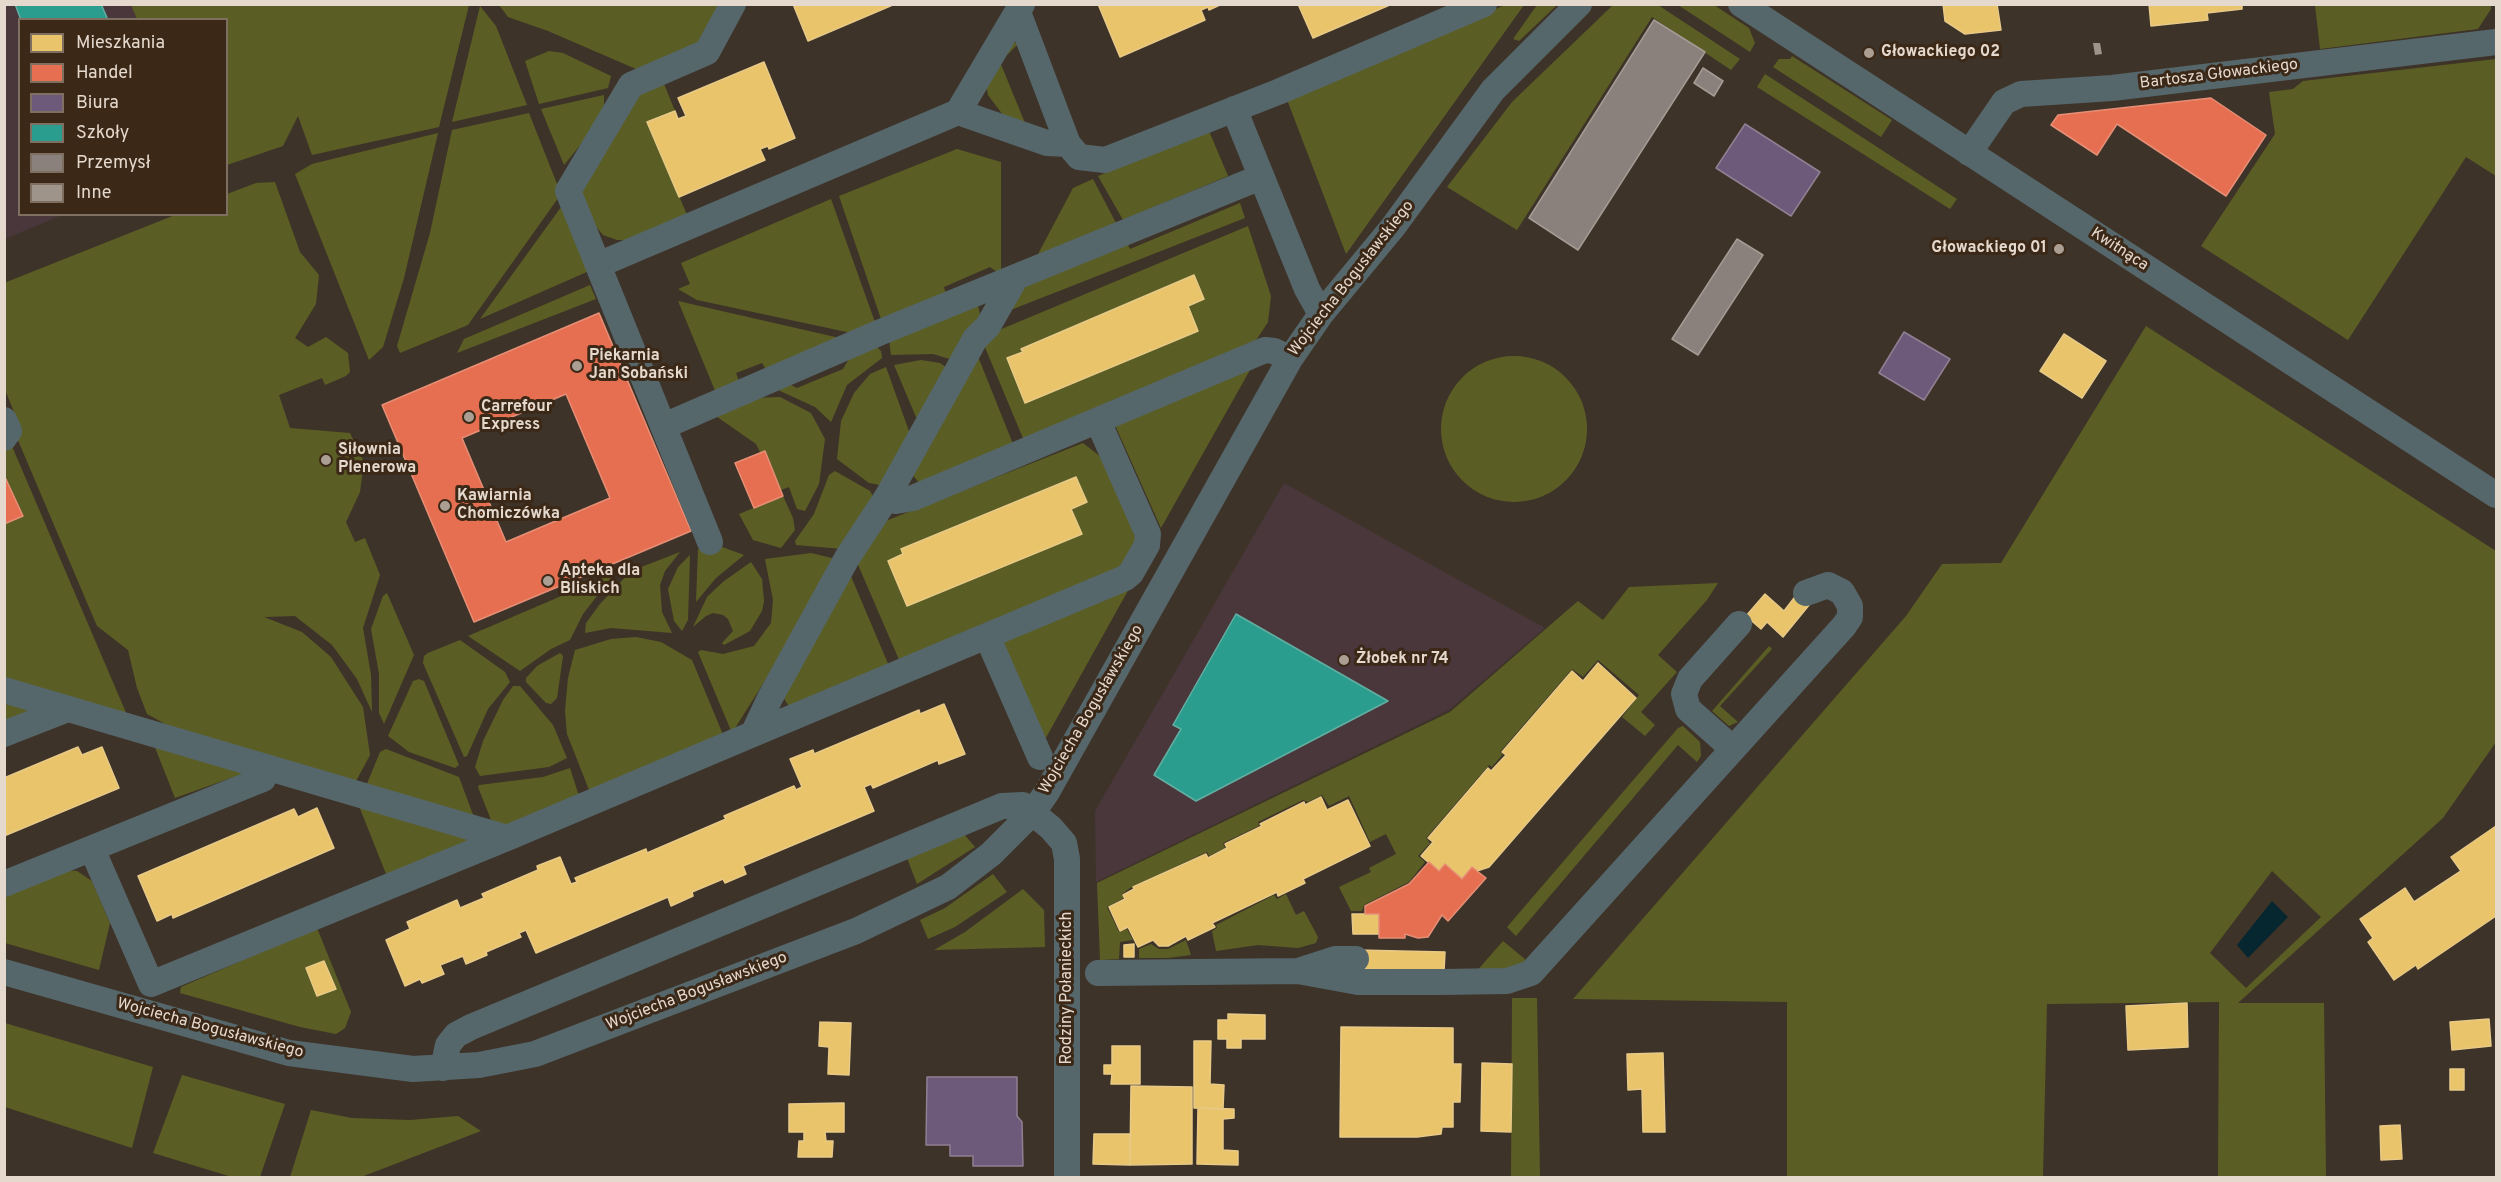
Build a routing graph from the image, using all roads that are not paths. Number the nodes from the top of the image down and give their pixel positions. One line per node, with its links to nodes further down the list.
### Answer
1 (733, 4): 12 (street)
2 (1484, 4): 7 (street)
3 (1579, 4): 14 (street, Wojciecha Bogusławskiego)
4 (1741, 4): 10 (street, Kwitnąca)
5 (1020, 8): 8 (street); 9 (street)
6 (2496, 42): 10 (street, Bartosza Głowackiego)
7 (1234, 109): 9 (street); 11 (street)
8 (958, 112): 9 (street); 12 (street)
9 (1068, 144)
10 (1969, 153): 20 (street, Kwitnąca)
11 (1261, 177): 13 (street); 14 (street)
12 (598, 266): 18 (street)
13 (1016, 277): 18 (street); 21 (street)
14 (1321, 314): 15 (street, Wojciecha Bogusławskiego)
15 (1290, 359): 17 (street); 24 (street, Wojciecha Bogusławskiego)
16 (4, 420): 19 (street)
17 (1098, 421): 21 (street); 23 (street)
18 (664, 426): 22 (street)
19 (4, 438)
20 (2496, 495)
21 (887, 497): 31 (street)
22 (710, 542)
23 (1140, 558): 24 (street); 27 (street)
24 (1168, 575): 35 (street, Wojciecha Bogusławskiego)
25 (1806, 593): 32 (street)
26 (1739, 624): 32 (street)
27 (987, 636): 31 (street); 33 (street)
28 (4, 690): 29 (street)
29 (68, 709): 30 (street); 34 (street)
30 (4, 734)
31 (753, 734): 36 (street)
32 (1732, 749): 40 (street)
33 (1040, 757)
34 (268, 769): 36 (street); 37 (street)
35 (1033, 812): 45 (street, Wojciecha Bogusławskiego); 45 (street); 46 (street, Rodziny Połanieckich)
36 (507, 838): 43 (street)
37 (92, 849): 38 (street); 43 (street)
38 (4, 884)
39 (1356, 959): 40 (street)
40 (1298, 971): 42 (street)
41 (4, 972): 44 (street, Wojciecha Bogusławskiego)
42 (1098, 973)
43 (151, 984): 44 (street)
44 (146, 1013): 45 (street, Wojciecha Bogusławskiego)
45 (443, 1068)
46 (1067, 1178)

